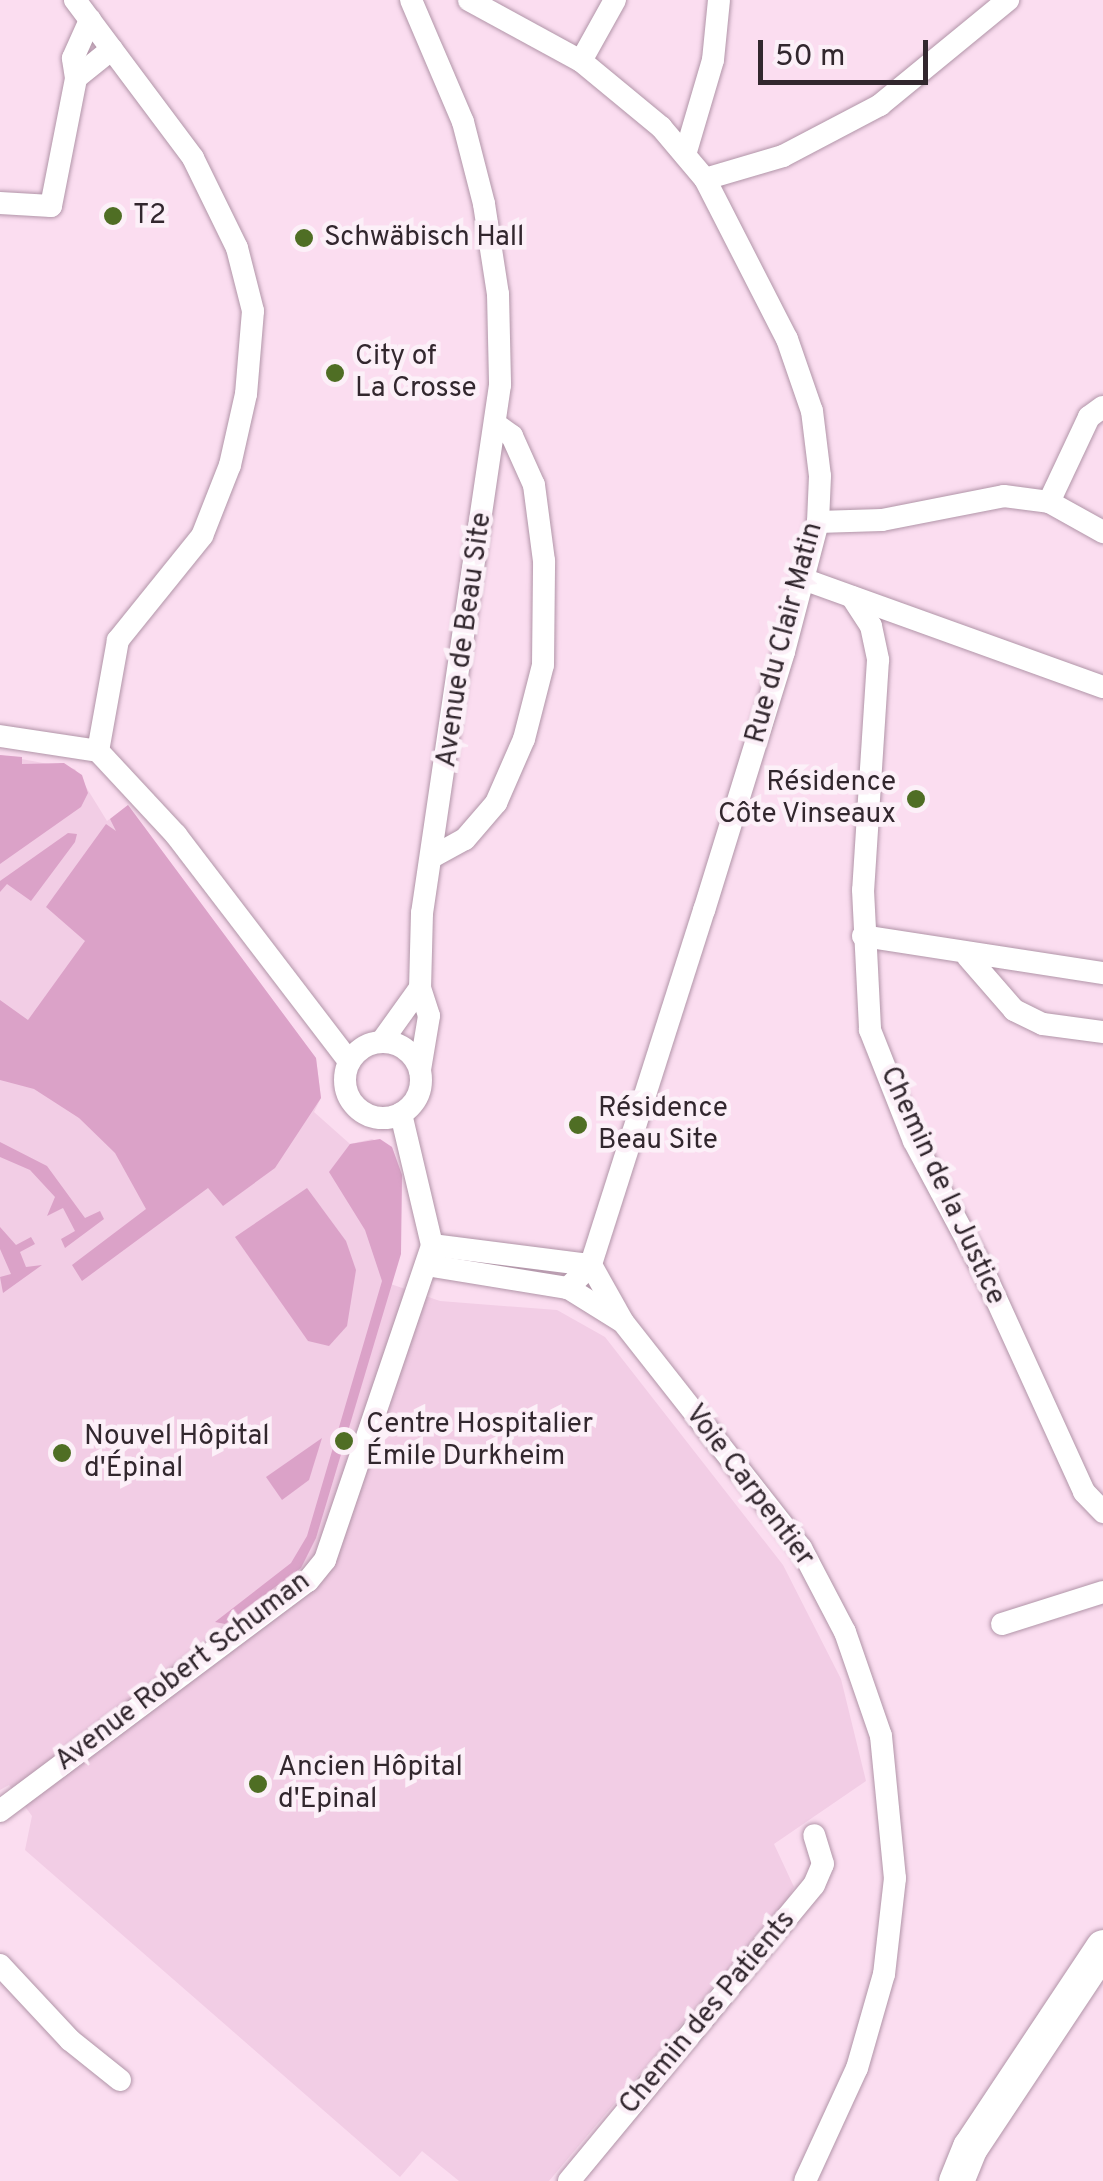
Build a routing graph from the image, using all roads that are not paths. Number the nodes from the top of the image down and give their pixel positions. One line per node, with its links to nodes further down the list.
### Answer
1 (75, 0): 7 (street)
2 (411, 0): 15 (street, Avenue de Beau Site)
3 (468, 0): 9 (street, Rue du Clair Matin)
4 (614, 0): 9 (street)
5 (719, 0): 11 (street)
6 (1008, 0): 12 (street)
7 (90, 20): 8 (street); 10 (street)
8 (112, 49): 10 (street); 23 (street)
9 (581, 61): 11 (street, Rue du Clair Matin)
10 (76, 78): 13 (street)
11 (685, 155): 12 (street, Rue du Clair Matin)
12 (706, 180): 17 (street, Rue du Clair Matin)
13 (0, 203)
14 (1103, 407): 16 (street)
15 (498, 425): 24 (street, Avenue de Beau Site); 24 (street, Avenue de Beau Site)
16 (1049, 502): 17 (street); 18 (street)
17 (818, 522): 19 (street, Rue du Clair Matin)
18 (1103, 532)
19 (803, 579): 20 (street); 35 (street, Rue du Clair Matin)
20 (852, 597): 21 (street); 25 (street, Chemin de la Justice)
21 (1103, 687)
22 (0, 736): 23 (street)
23 (98, 751): 31 (street)
24 (434, 856): 28 (street, Avenue de Beau Site)
25 (863, 936): 26 (street); 38 (street, Chemin de la Justice)
26 (968, 956): 27 (street); 29 (street)
27 (1103, 973)
28 (420, 988): 30 (street); 32 (street, Avenue de Beau Site)
29 (1103, 1032)
30 (382, 1041): 31 (street); 32 (street)
31 (349, 1060): 33 (street)
32 (420, 1070): 33 (street)
33 (401, 1114): 34 (street)
34 (429, 1255): 35 (street); 36 (street, Voie Carpentier); 41 (street, Avenue Robert Schuman)
35 (590, 1266): 36 (street); 37 (street, Voie Carpentier)
36 (568, 1288): 37 (street, Voie Carpentier)
37 (622, 1322): 47 (street, Voie Carpentier)
38 (1103, 1512)
39 (1103, 1592): 40 (street)
40 (1002, 1624)
41 (0, 1811)
42 (814, 1836): 46 (street, Chemin des Patients)
43 (1103, 1947): 48 (main road)
44 (0, 1965): 45 (street)
45 (120, 2080)
46 (569, 2181)
47 (805, 2181)
48 (956, 2181)

